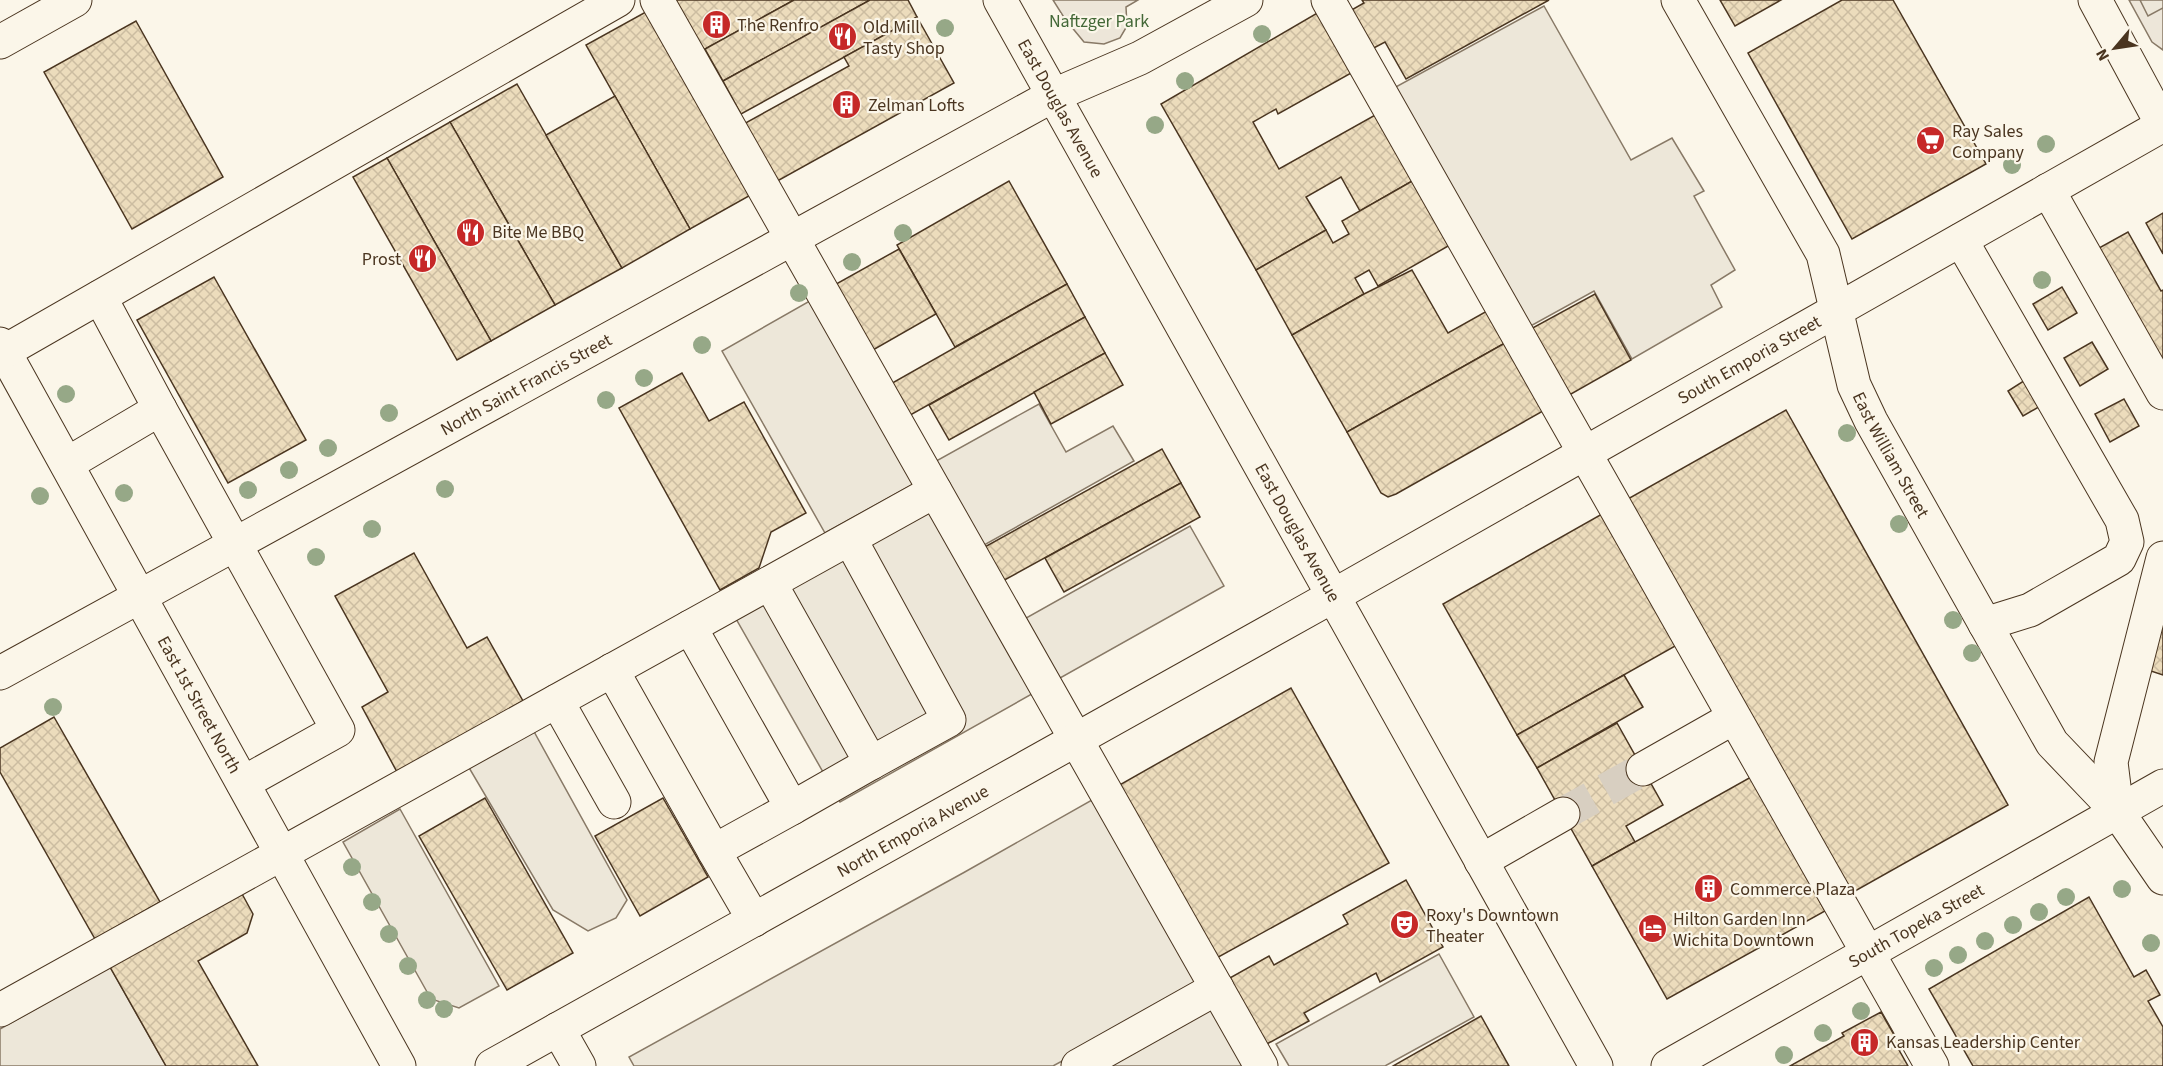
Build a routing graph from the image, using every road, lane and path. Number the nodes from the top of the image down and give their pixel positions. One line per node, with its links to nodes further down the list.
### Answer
1 (75, 0): 9 (street)
2 (618, 0): 15 (street)
3 (657, 0): 13 (street)
4 (1000, 0): 10 (street, East Douglas Avenue)
5 (1246, 0): 10 (street, North Saint Francis Street)
6 (1328, 0): 20 (street)
7 (1678, 0): 16 (street, East William Street)
8 (2095, 0): 11 (street)
9 (0, 42)
10 (1052, 96): 13 (street, North Saint Francis Street); 29 (street, East Douglas Avenue)
11 (2163, 125): 12 (street, South Emporia Street)
12 (2048, 190): 14 (street, South Emporia Street); 18 (street)
13 (793, 238): 22 (street); 25 (street, North Saint Francis Street)
14 (1961, 240): 16 (street, South Emporia Street); 24 (street)
15 (100, 297): 17 (street); 19 (street)
16 (1836, 312): 20 (street, South Emporia Street); 30 (street, East William Street)
17 (2, 350): 21 (street, East 1st Street North)
18 (2163, 393)
19 (160, 409): 21 (street); 25 (street)
20 (1584, 454): 29 (street, South Emporia Street); 35 (street)
21 (67, 465): 28 (street, East 1st Street North)
22 (935, 491): 23 (street); 36 (street)
23 (850, 539): 27 (street); 37 (street)
24 (2127, 542): 26 (street); 30 (street)
25 (235, 543): 28 (street, North Saint Francis Street); 39 (street)
26 (2163, 560): 43 (street)
27 (770, 583): 31 (street); 37 (street)
28 (140, 596): 33 (street, North Saint Francis Street); 39 (street, East 1st Street North)
29 (1333, 596): 36 (street, North Emporia Avenue); 47 (street, East Douglas Avenue)
30 (1985, 624): 43 (street, East William Street)
31 (690, 627): 32 (street); 42 (street)
32 (612, 670): 34 (street); 45 (street)
33 (0, 674)
34 (557, 701): 41 (street); 46 (street)
35 (1733, 718): 38 (street); 50 (street)
36 (1075, 740): 49 (street, North Emporia Avenue); 51 (street)
37 (871, 764): 42 (street)
38 (1642, 770)
39 (243, 783): 46 (street, East 1st Street North)
40 (2163, 786): 43 (street, South Topeka Street)
41 (614, 802)
42 (792, 808): 45 (street)
43 (2117, 812): 48 (street, East William Street); 50 (street, South Topeka Street)
44 (1563, 814): 47 (street)
45 (714, 851): 49 (street)
46 (282, 854): 52 (street); 55 (street, East 1st Street North)
47 (1481, 861): 59 (street, East Douglas Avenue)
48 (2163, 878)
49 (754, 920): 53 (street, North Emporia Avenue)
50 (1867, 954): 60 (street, South Topeka Street); 61 (street)
51 (1217, 988): 57 (street); 58 (street)
52 (0, 1010)
53 (558, 1029): 54 (street, North Emporia Avenue); 56 (street)
54 (501, 1064)
55 (399, 1066)
56 (579, 1066)
57 (1078, 1066)
58 (1261, 1066)
59 (1596, 1066)
60 (1668, 1066)
61 (1932, 1066)

